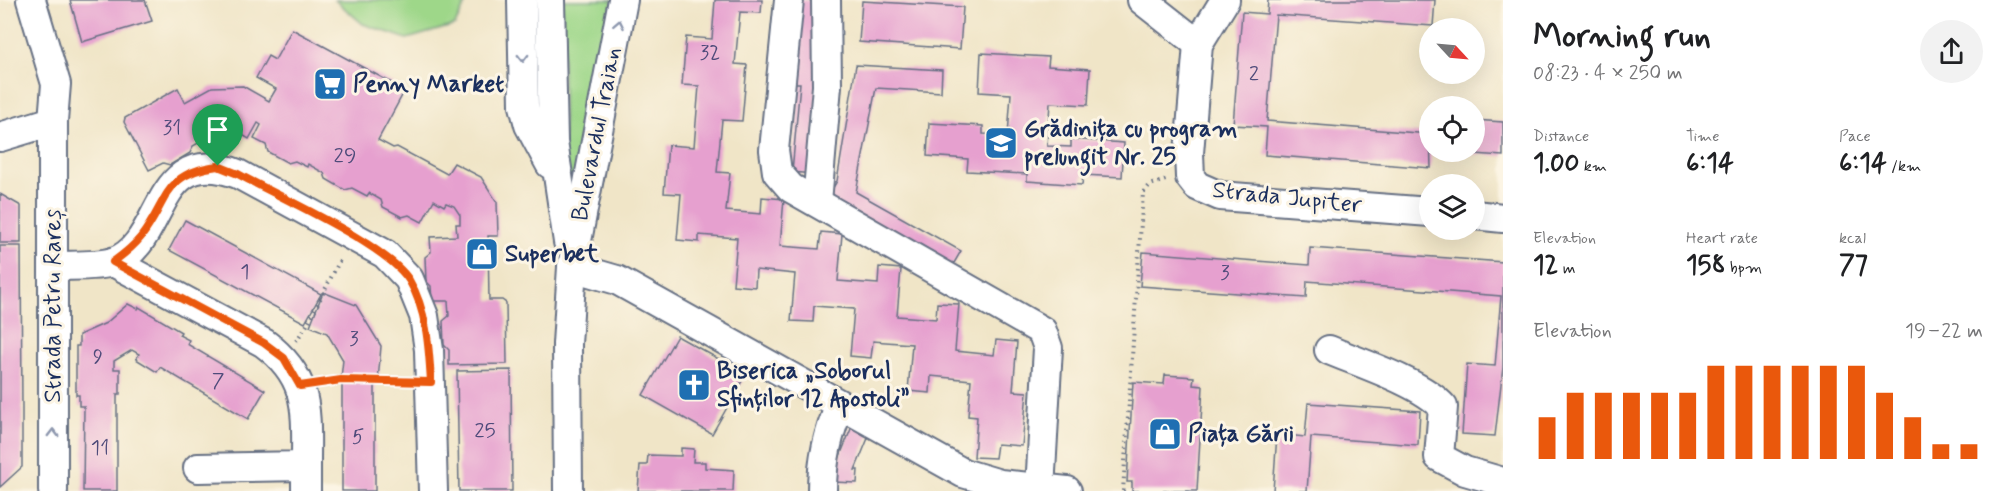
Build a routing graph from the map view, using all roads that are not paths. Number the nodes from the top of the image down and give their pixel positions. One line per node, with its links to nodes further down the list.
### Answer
1 (31, 0): 10 (street, Strada Petru Rareș)
2 (522, 0): 12 (street, one-way to 12)
3 (549, 0): 12 (street, Bulevardul Traian)
4 (623, 0): 19 (street, Bulevardul Traian, one-way to 4)
5 (789, 0): 13 (street)
6 (826, 0): 13 (street)
7 (1142, 0): 9 (street)
8 (1225, 0): 9 (street, Strada Jupiter)
9 (1198, 44): 14 (street, Strada Jupiter)
10 (53, 121): 11 (street); 18 (street, Strada Petru Rareș)
11 (0, 137)
12 (558, 179): 19 (street, Bulevardul Traian)
13 (817, 202): 25 (street)
14 (1419, 211)
15 (1485, 217): 16 (street)
16 (1503, 218)
17 (113, 262): 18 (street); 23 (street); 27 (street)
18 (53, 266): 26 (street, Strada Petru Rareș, one-way to 18)
19 (572, 267): 21 (street); 28 (street, Bulevardul Traian)
20 (1329, 350): 24 (street)
21 (840, 405): 25 (street); 29 (street)
22 (198, 468): 23 (street)
23 (306, 478)
24 (1503, 482)
25 (1054, 490)
26 (52, 491)
27 (433, 491)
28 (568, 491)
29 (822, 491)

